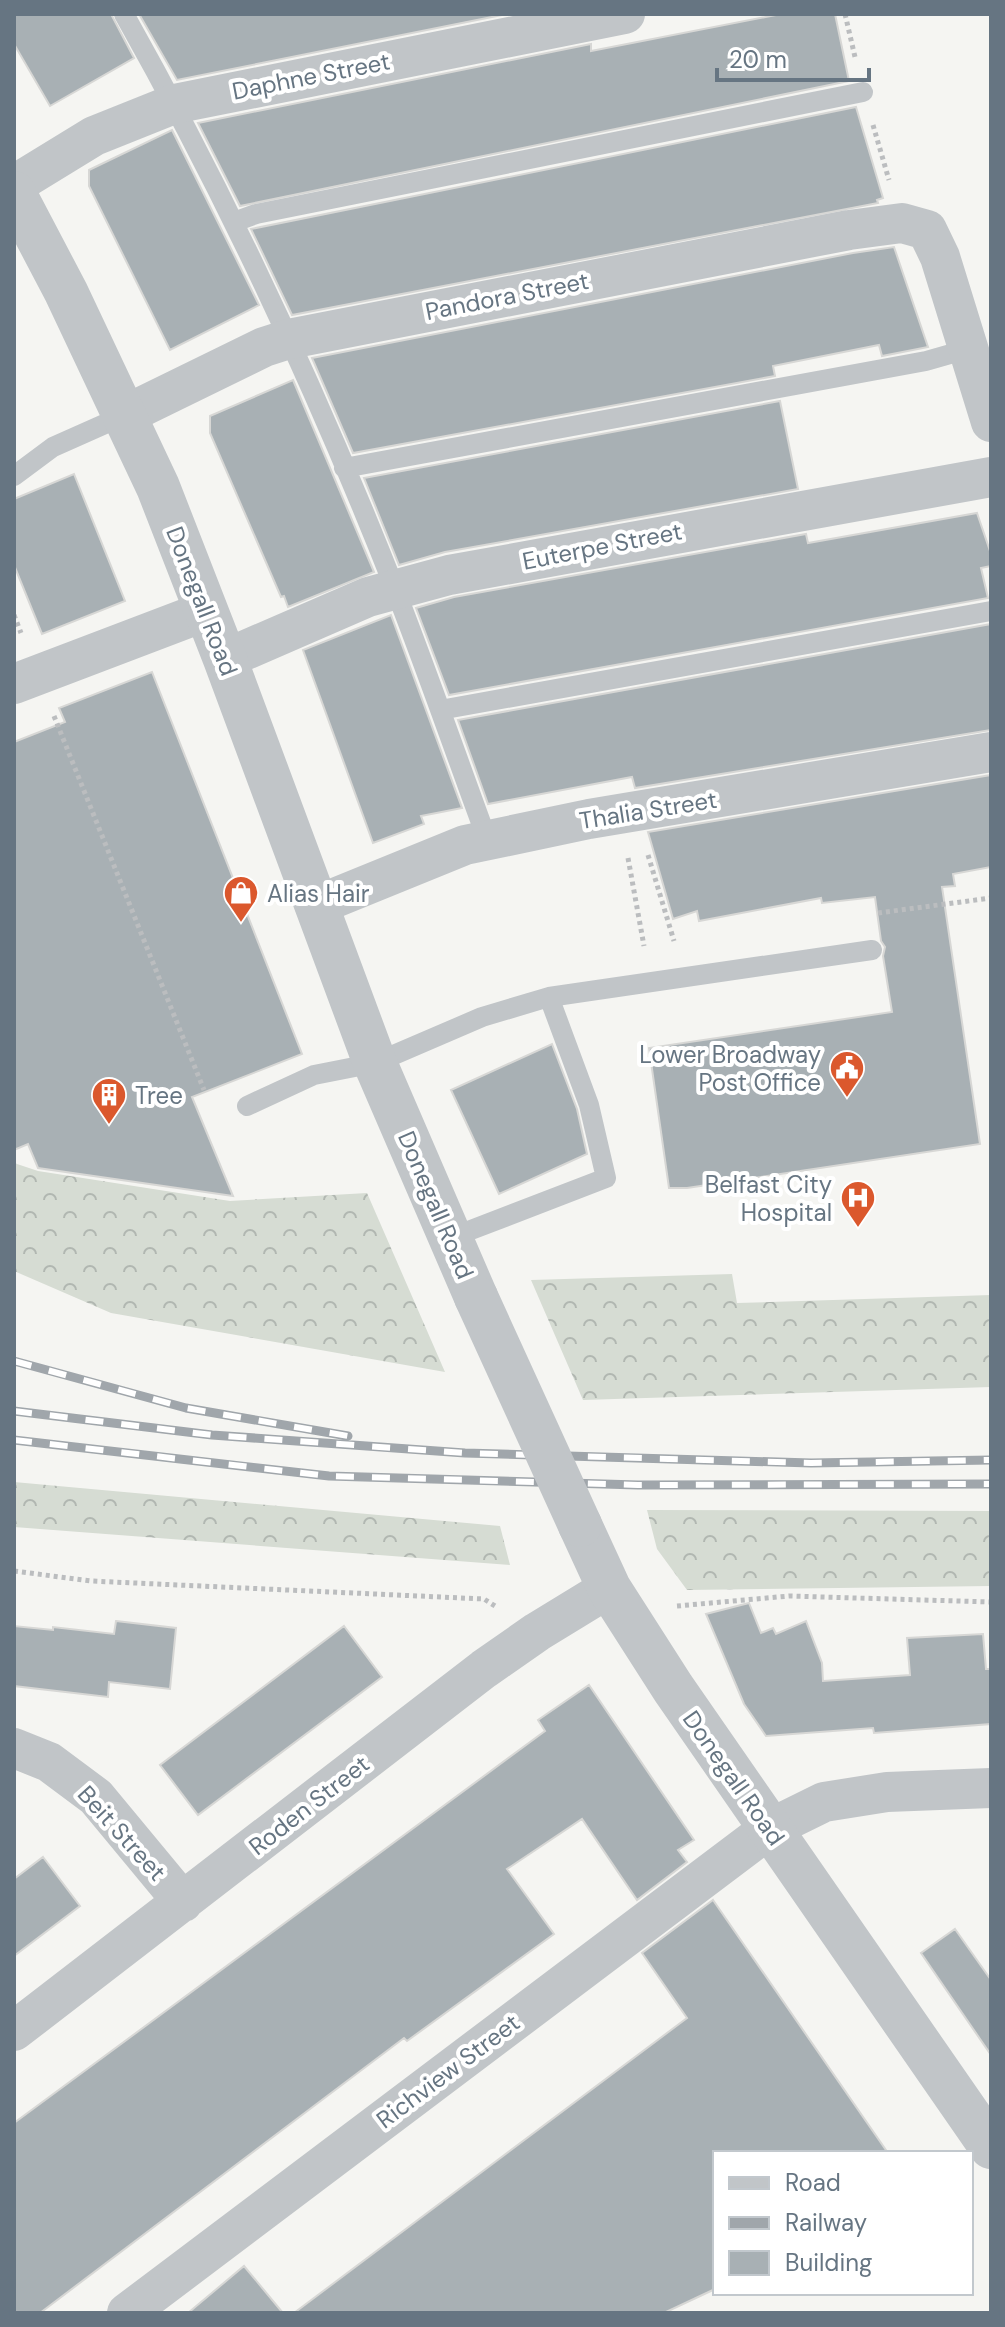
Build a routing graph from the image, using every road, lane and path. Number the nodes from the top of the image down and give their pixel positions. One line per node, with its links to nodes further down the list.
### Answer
1 (124, 14): 4 (lane)
2 (625, 14): 4 (street, Daphne Street)
3 (863, 92): 7 (lane)
4 (174, 104): 5 (street, Daphne Street); 7 (lane)
5 (14, 185)
6 (14, 193): 10 (street, Donegall Road)
7 (234, 222): 8 (lane)
8 (289, 339): 9 (street, Pandora Street); 10 (street, Pandora Street); 12 (lane)
9 (968, 349): 11 (street); 12 (lane)
10 (125, 415): 13 (lane); 16 (street, Donegall Road)
11 (991, 422)
12 (344, 468): 15 (lane)
13 (14, 476)
14 (991, 477): 15 (street, Euterpe Street)
15 (395, 589): 18 (street, Euterpe Street); 20 (lane)
16 (206, 611): 18 (street, Donegall Road); 19 (street)
17 (991, 611): 20 (lane)
18 (225, 659): 25 (street, Donegall Road)
19 (26, 680): 32 (path)
20 (440, 710): 23 (lane)
21 (991, 752): 22 (street, Thalia Street)
22 (628, 814): 23 (street, Thalia Street); 27 (path); 29 (path)
23 (487, 839): 25 (street, Thalia Street)
24 (991, 898): 26 (path)
25 (315, 906): 31 (street, Donegall Road)
26 (870, 914)
27 (689, 939)
28 (872, 950): 29 (lane)
29 (651, 983): 30 (lane)
30 (549, 997): 31 (lane); 34 (lane)
31 (375, 1063): 33 (lane); 34 (street, Donegall Road)
32 (204, 1090)
33 (247, 1106)
34 (450, 1238): 36 (street, Donegall Road, bridge)
35 (14, 1571): 39 (path)
36 (609, 1588): 38 (street, Donegall Road); 39 (street, Roden Street)
37 (991, 1602): 38 (path)
38 (635, 1629): 42 (street, Donegall Road)
39 (537, 1632): 43 (street, Roden Street)
40 (14, 1748): 43 (street, Beit Street)
41 (991, 1788): 42 (street, Richview Street)
42 (769, 1829): 45 (street, Donegall Road); 46 (street, Richview Street)
43 (183, 1902): 44 (street, Roden Street)
44 (14, 2031)
45 (991, 2147)
46 (127, 2313)

